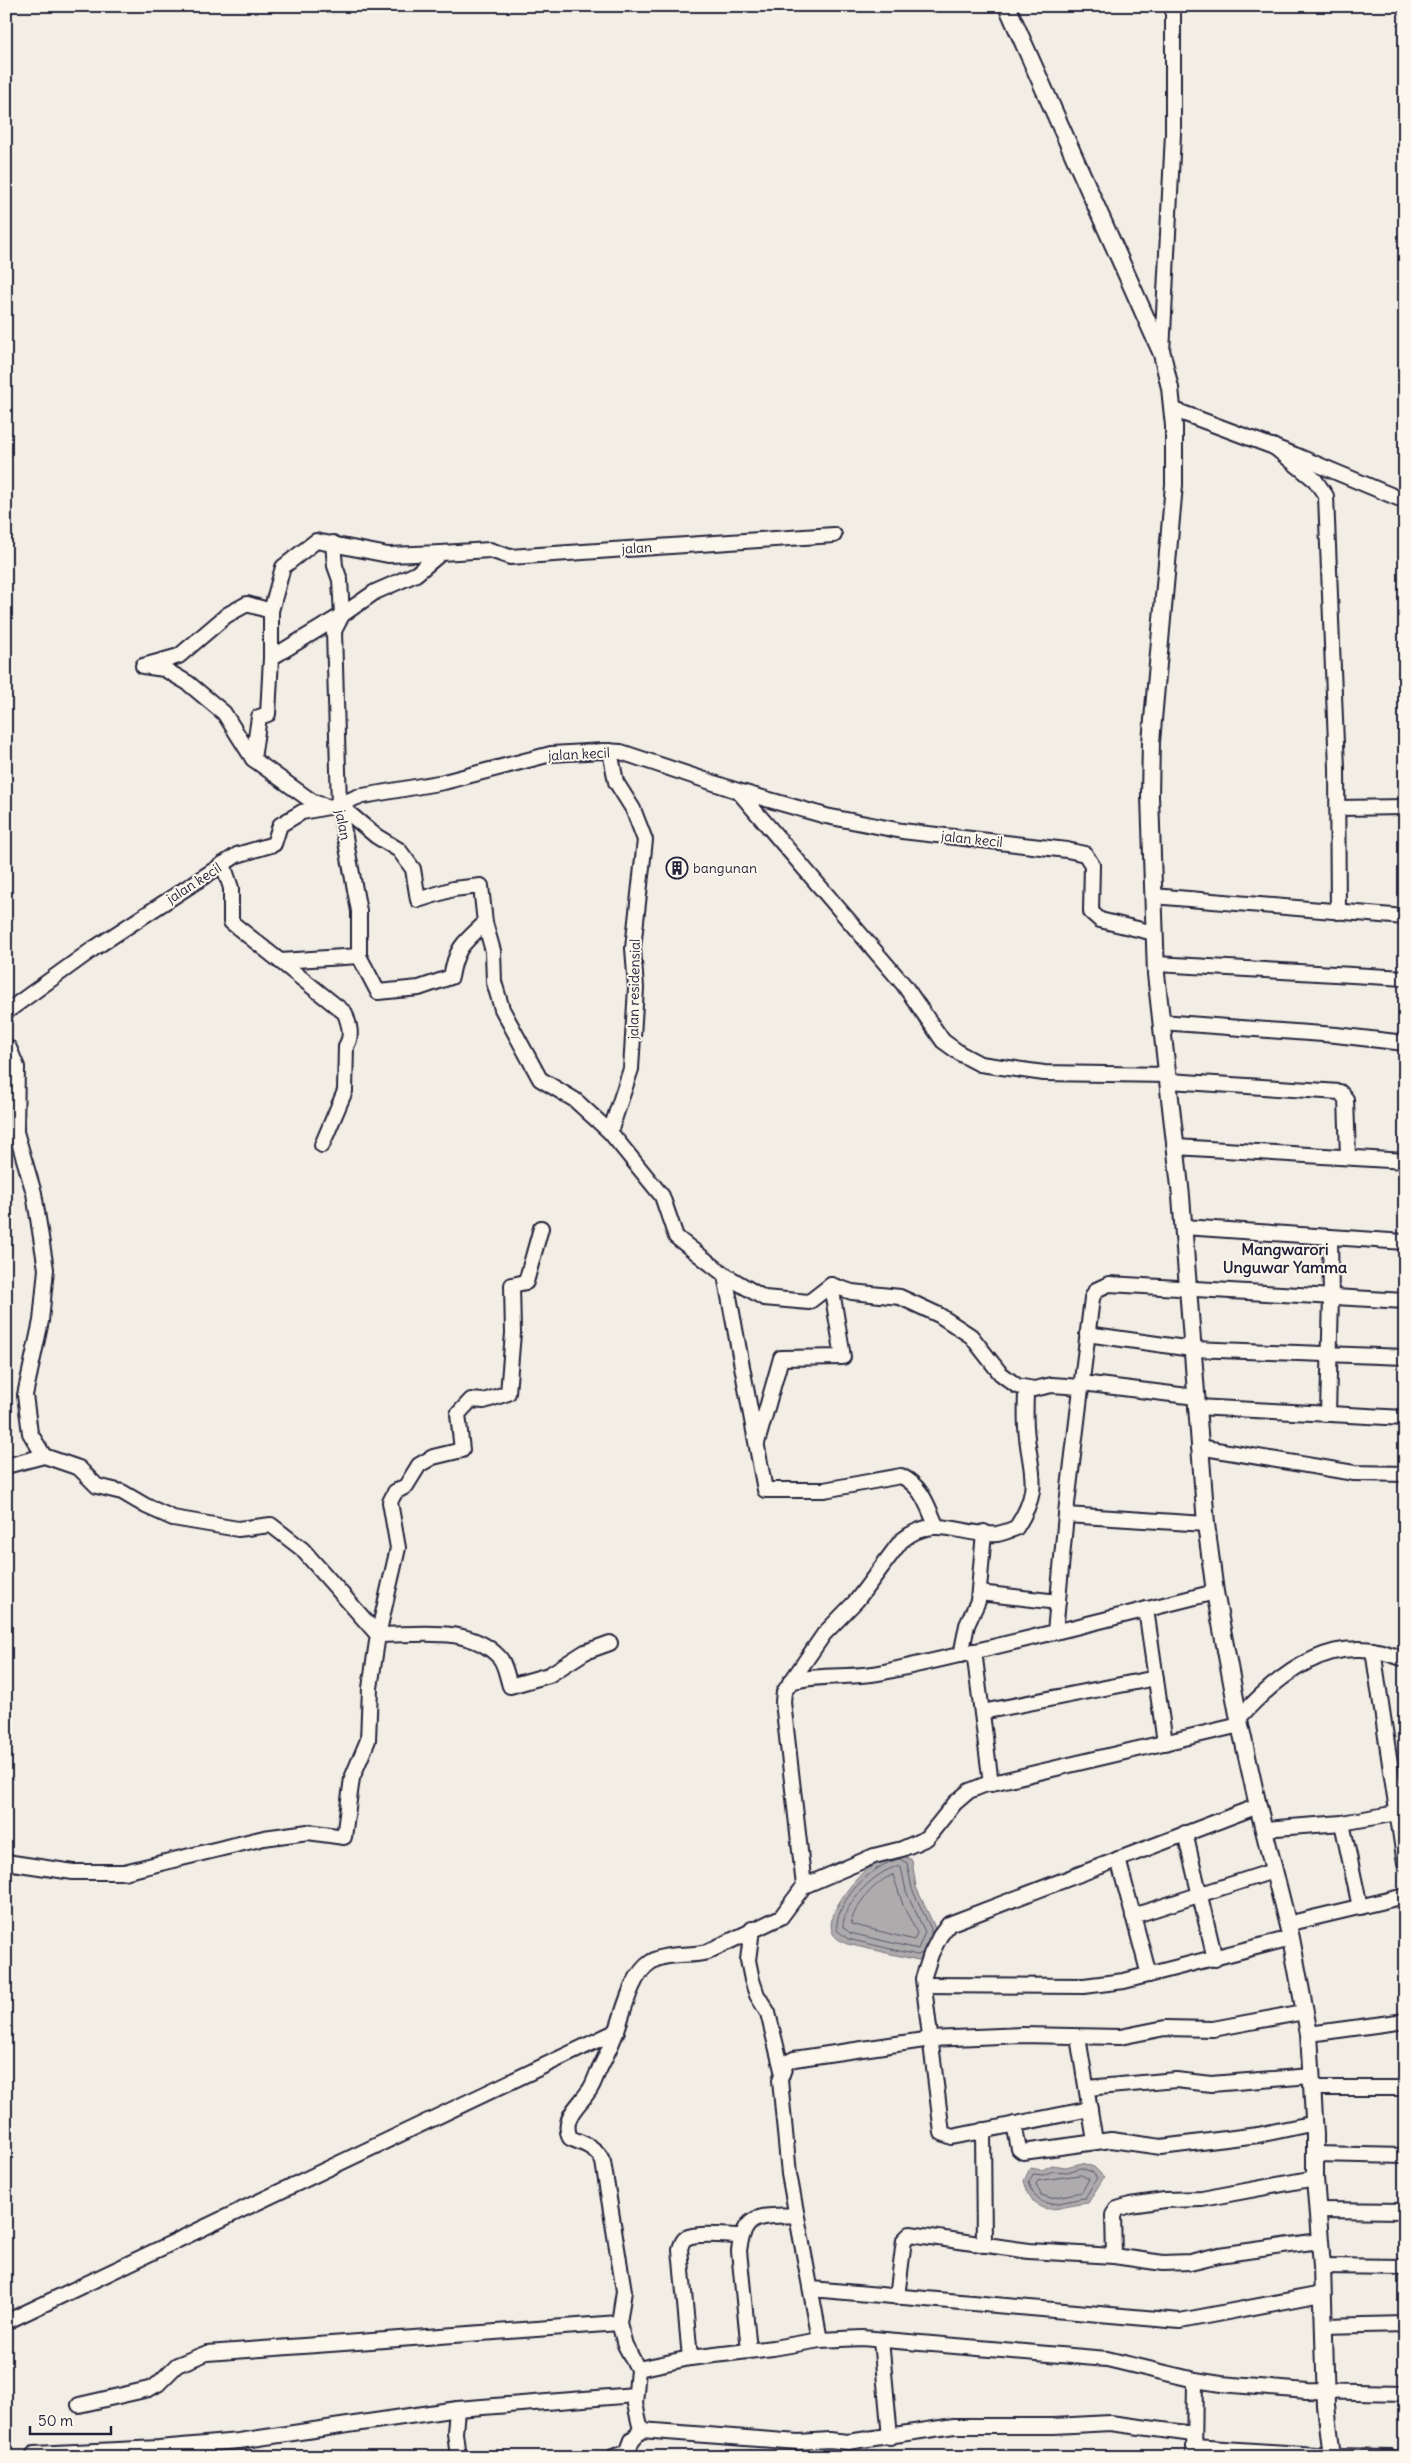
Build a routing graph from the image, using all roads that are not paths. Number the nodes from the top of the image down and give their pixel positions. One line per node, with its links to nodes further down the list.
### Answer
1 (1007, 6): 3 (street)
2 (1173, 6): 3 (street)
3 (1162, 354): 4 (street)
4 (1172, 409): 5 (street); 20 (street)
5 (1273, 446): 6 (street); 18 (street)
6 (1405, 501)
7 (834, 535): 9 (street, jalan)
8 (333, 543): 9 (street, jalan); 10 (street, jalan); 11 (street)
9 (441, 553): 11 (street)
10 (271, 611): 12 (street, jalan); 14 (street, jalan)
11 (342, 615): 12 (street); 16 (street, jalan)
12 (271, 658): 14 (street, jalan)
13 (610, 751): 15 (street, jalan kecil); 16 (street, jalan kecil); 34 (street, jalan residensial)
14 (253, 759): 16 (street, jalan)
15 (738, 791): 24 (street, jalan kecil); 33 (street)
16 (332, 805): 19 (street, jalan kecil); 23 (street); 25 (street, jalan)
17 (1405, 807): 18 (street)
18 (1338, 808): 21 (street)
19 (223, 864): 26 (street); 29 (street, jalan kecil)
20 (1153, 896): 21 (street); 24 (street)
21 (1338, 912): 22 (street)
22 (1405, 917)
23 (485, 923): 25 (street); 34 (street)
24 (1154, 933): 27 (street)
25 (359, 956): 26 (street)
26 (280, 962): 35 (street)
27 (1156, 964): 28 (street); 30 (street)
28 (1405, 978)
29 (6, 1012)
30 (1161, 1022): 31 (street); 33 (street)
31 (1405, 1043)
32 (6, 1047): 59 (street)
33 (1168, 1078): 36 (street); 37 (street)
34 (610, 1132): 43 (street)
35 (322, 1145)
36 (1176, 1147): 37 (street); 39 (street)
37 (1348, 1156): 38 (street)
38 (1405, 1161)
39 (1184, 1226): 41 (street); 45 (street)
40 (541, 1228): 71 (street)
41 (1330, 1237): 42 (street); 46 (street)
42 (1405, 1242)
43 (725, 1274): 44 (street); 57 (street)
44 (831, 1285): 53 (street); 57 (street)
45 (1189, 1289): 46 (street); 48 (street); 49 (street)
46 (1331, 1297): 47 (street); 50 (street)
47 (1405, 1301)
48 (1088, 1334): 49 (street); 52 (street)
49 (1192, 1349): 50 (street); 54 (street)
50 (1330, 1353): 51 (street); 55 (street)
51 (1405, 1357)
52 (1081, 1385): 53 (street); 54 (street); 62 (street)
53 (1026, 1388): 65 (street)
54 (1196, 1402): 55 (street); 58 (street)
55 (1328, 1413): 56 (street)
56 (1405, 1418)
57 (756, 1446): 64 (street)
58 (1199, 1447): 61 (street); 63 (street)
59 (44, 1456): 60 (street); 71 (street)
60 (6, 1466)
61 (1405, 1474)
62 (1066, 1515): 63 (street); 68 (street)
63 (1206, 1524): 66 (street)
64 (936, 1525): 65 (street); 77 (street)
65 (984, 1532): 67 (street)
66 (1215, 1592): 69 (street); 79 (street)
67 (979, 1593): 68 (street); 74 (street)
68 (1058, 1602): 70 (street)
69 (1146, 1609): 70 (street); 76 (street)
70 (1055, 1632): 74 (street)
71 (378, 1635): 72 (street); 88 (street)
72 (610, 1643)
73 (1373, 1650): 75 (street); 79 (street); 83 (street)
74 (968, 1653): 77 (street); 78 (street)
75 (1405, 1658)
76 (1156, 1678): 78 (street); 80 (street)
77 (790, 1682): 91 (street)
78 (982, 1712): 81 (street)
79 (1240, 1721): 80 (street); 82 (street)
80 (1165, 1743): 81 (street)
81 (991, 1784): 91 (street)
82 (1258, 1806): 85 (street); 86 (street)
83 (1400, 1807): 84 (street); 89 (street)
84 (1342, 1823): 85 (street); 94 (street)
85 (1263, 1829): 90 (street)
86 (1185, 1834): 87 (street); 92 (street)
87 (1118, 1859): 95 (street); 100 (street)
88 (6, 1862)
89 (1405, 1864)
90 (1273, 1870): 92 (street); 97 (street)
91 (804, 1886): 96 (street)
92 (1200, 1895): 95 (street); 98 (street)
93 (1405, 1896): 94 (street)
94 (1360, 1907): 97 (street)
95 (1133, 1916): 99 (street)
96 (752, 1929): 103 (street); 107 (street)
97 (1289, 1931): 98 (street); 101 (street)
98 (1215, 1959): 99 (street)
99 (1149, 1975): 100 (street)
100 (924, 1985): 106 (street)
101 (1304, 2012): 104 (street); 105 (street)
102 (1405, 2021): 104 (street)
103 (617, 2031): 131 (street); 132 (street)
104 (1309, 2034): 108 (street)
105 (1078, 2037): 106 (street); 109 (street)
106 (930, 2039): 107 (street); 114 (street)
107 (782, 2070): 121 (street)
108 (1312, 2082): 109 (street); 110 (street); 112 (street)
109 (1087, 2088): 111 (street)
110 (1405, 2088)
111 (1090, 2109): 113 (street); 115 (street)
112 (1315, 2123): 115 (street); 116 (street)
113 (1014, 2124): 114 (street); 115 (street)
114 (983, 2130): 124 (street)
115 (1095, 2141)
116 (1316, 2154): 117 (street); 118 (street)
117 (1405, 2156)
118 (1315, 2178): 119 (street); 125 (street)
119 (1318, 2210): 120 (street); 123 (street)
120 (1405, 2211)
121 (796, 2215): 122 (street); 128 (street)
122 (741, 2236): 137 (street); 138 (street)
123 (1319, 2242): 125 (street); 126 (street)
124 (984, 2245): 125 (street); 130 (street)
125 (1114, 2256)
126 (1322, 2266): 127 (street); 129 (street)
127 (1405, 2267)
128 (811, 2289): 130 (street); 135 (street)
129 (1322, 2294): 130 (street); 134 (street)
130 (898, 2297)
131 (6, 2322)
132 (618, 2323): 139 (street); 144 (street)
133 (1405, 2324): 134 (street)
134 (1323, 2326): 141 (street)
135 (820, 2340): 136 (street); 137 (street)
136 (881, 2340): 140 (street); 147 (street)
137 (749, 2350): 138 (street)
138 (690, 2358): 139 (street)
139 (638, 2369): 143 (street)
140 (1195, 2380): 141 (street); 148 (street)
141 (1326, 2391): 142 (street); 153 (street)
142 (1405, 2393)
143 (635, 2395): 145 (street); 146 (street)
144 (79, 2405)
145 (457, 2410): 149 (street); 150 (street)
146 (641, 2430): 147 (street); 152 (street)
147 (890, 2437): 148 (street)
148 (1194, 2446): 153 (street)
149 (34, 2454)
150 (458, 2457)
151 (608, 2457): 152 (street)
152 (613, 2457)
153 (1332, 2457): 154 (street)
154 (1390, 2457)

